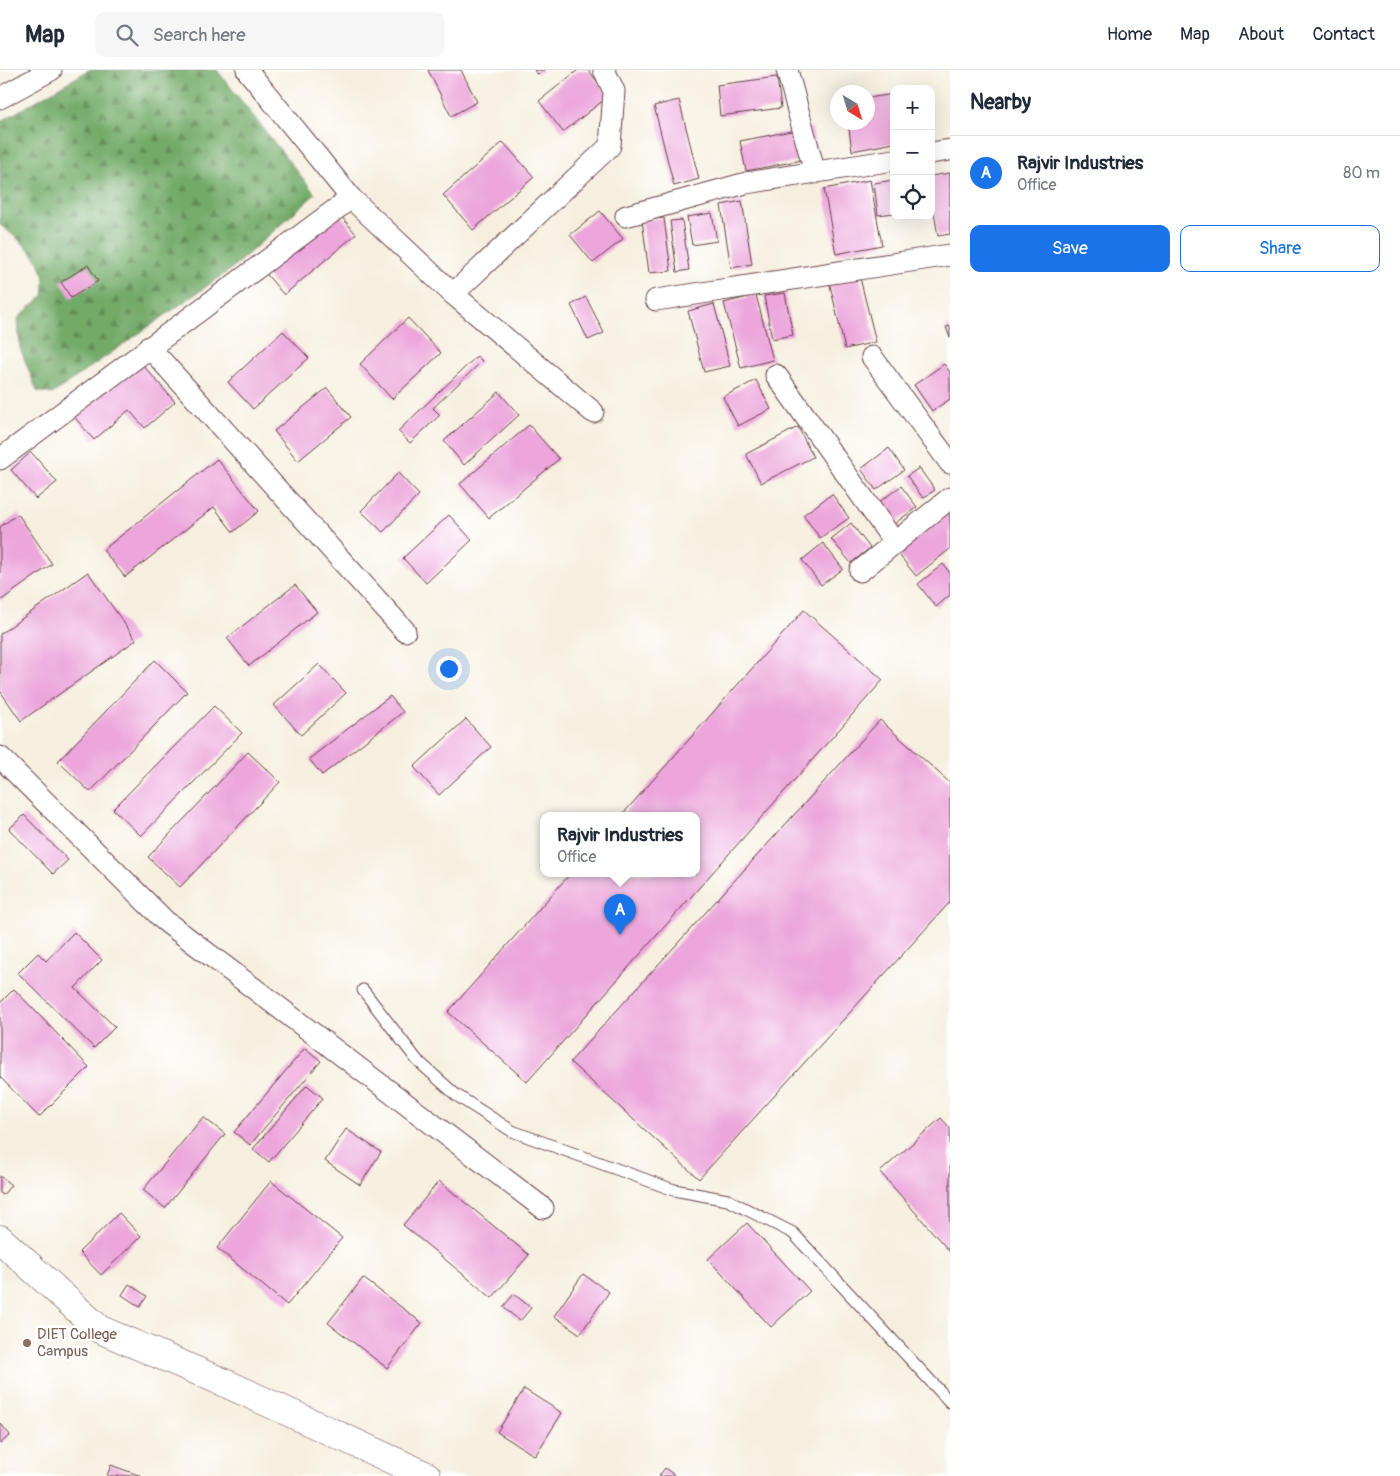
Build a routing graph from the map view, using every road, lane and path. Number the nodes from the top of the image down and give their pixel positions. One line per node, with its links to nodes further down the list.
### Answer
1 (51, 70): 5 (street)
2 (247, 70): 10 (street)
3 (604, 70): 13 (street)
4 (787, 70): 9 (street)
5 (0, 98)
6 (950, 150): 7 (street)
7 (935, 153)
8 (890, 161): 9 (street)
9 (815, 172): 11 (street)
10 (351, 198): 13 (street); 15 (street)
11 (626, 216)
12 (950, 255): 14 (street)
13 (453, 294): 18 (street)
14 (656, 300)
15 (149, 347): 19 (street); 24 (street)
16 (872, 357): 20 (street)
17 (776, 375): 22 (street)
18 (593, 412)
19 (0, 459)
20 (950, 463)
21 (950, 498): 22 (street)
22 (895, 543): 23 (street)
23 (860, 571)
24 (405, 631)
25 (0, 758): 27 (street)
26 (364, 990): 29 (lane)
27 (543, 1208)
28 (0, 1239): 30 (street)
29 (950, 1402)
30 (427, 1476)

